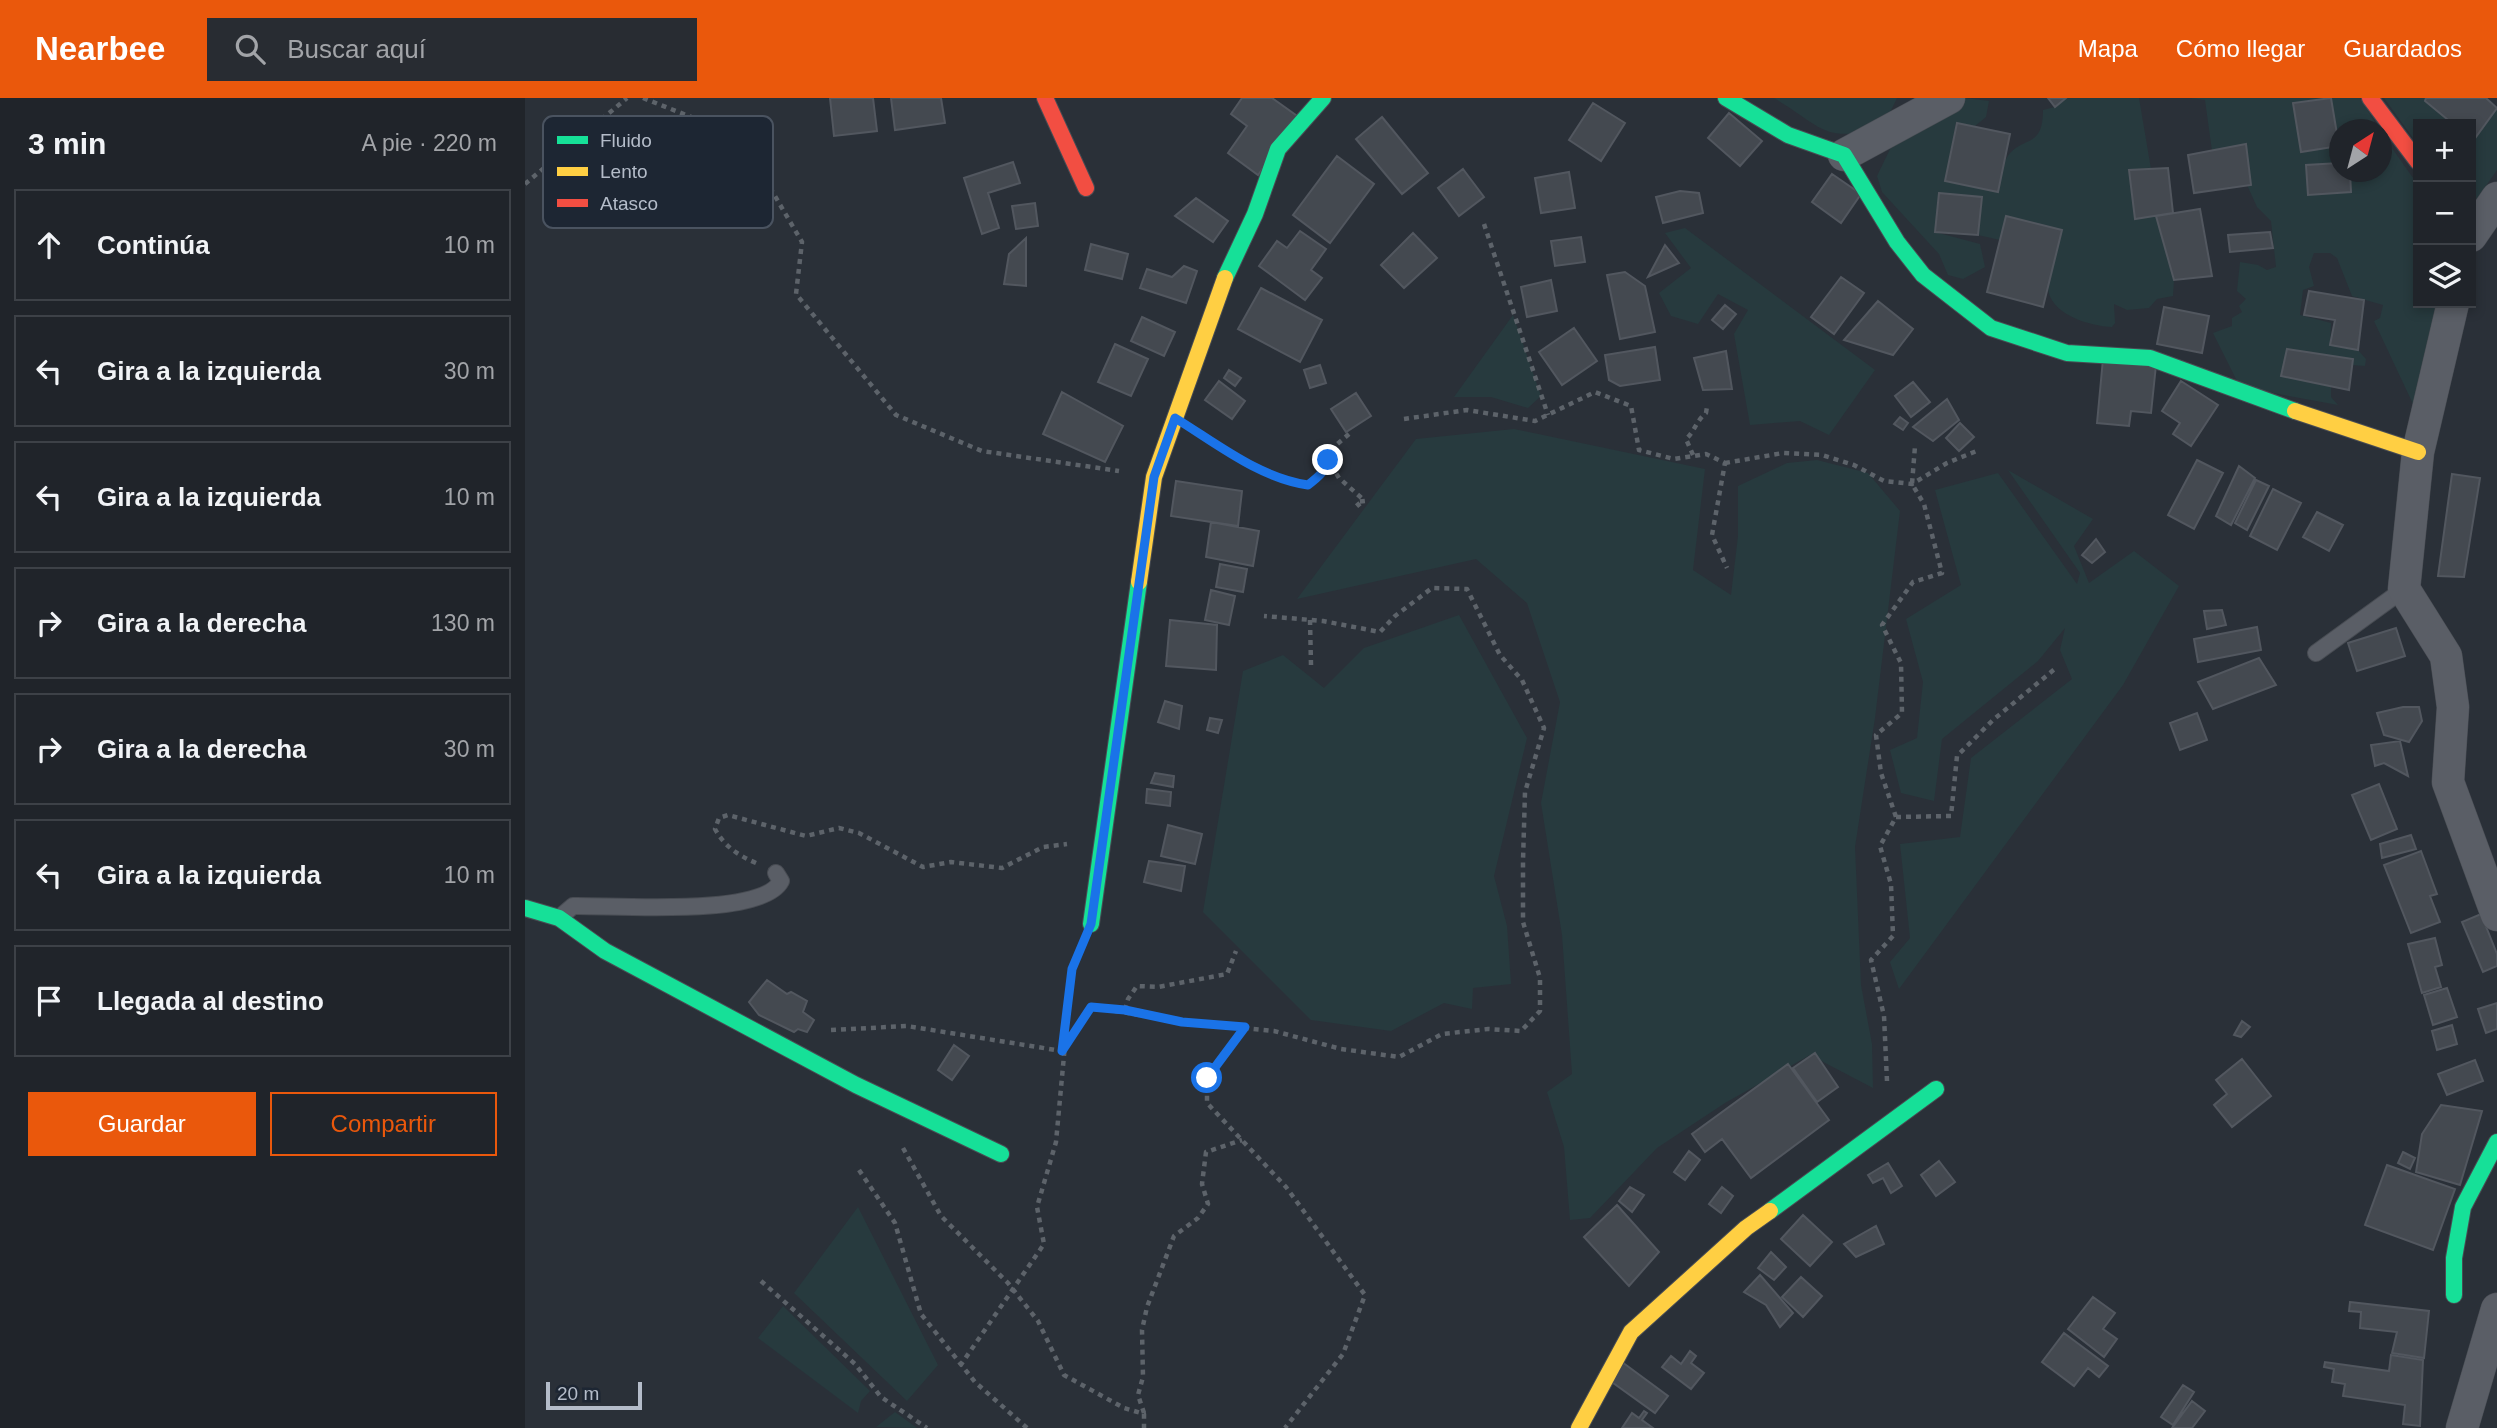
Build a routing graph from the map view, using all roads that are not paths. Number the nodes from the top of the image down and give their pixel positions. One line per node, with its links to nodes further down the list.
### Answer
1 (1045, 98): 8 (street)
2 (1323, 98): 19 (street)
3 (1726, 98): 6 (street)
4 (1949, 98): 6 (street)
5 (2370, 98): 7 (street)
6 (1844, 155): 12 (street)
7 (2413, 155)
8 (1087, 188)
9 (2497, 198): 10 (street)
10 (2476, 226)
11 (2452, 308): 12 (street)
12 (2418, 452): 13 (street)
13 (2404, 589): 14 (lane); 17 (street)
14 (2316, 653)
15 (776, 873): 18 (lane)
16 (525, 908): 18 (street)
17 (2497, 915)
18 (559, 918): 22 (street)
19 (1091, 924)
20 (1936, 1088): 25 (street)
21 (2497, 1142): 23 (street)
22 (1001, 1154)
23 (2454, 1294)
24 (2497, 1309): 26 (street)
25 (1579, 1428)
26 (2462, 1428)

